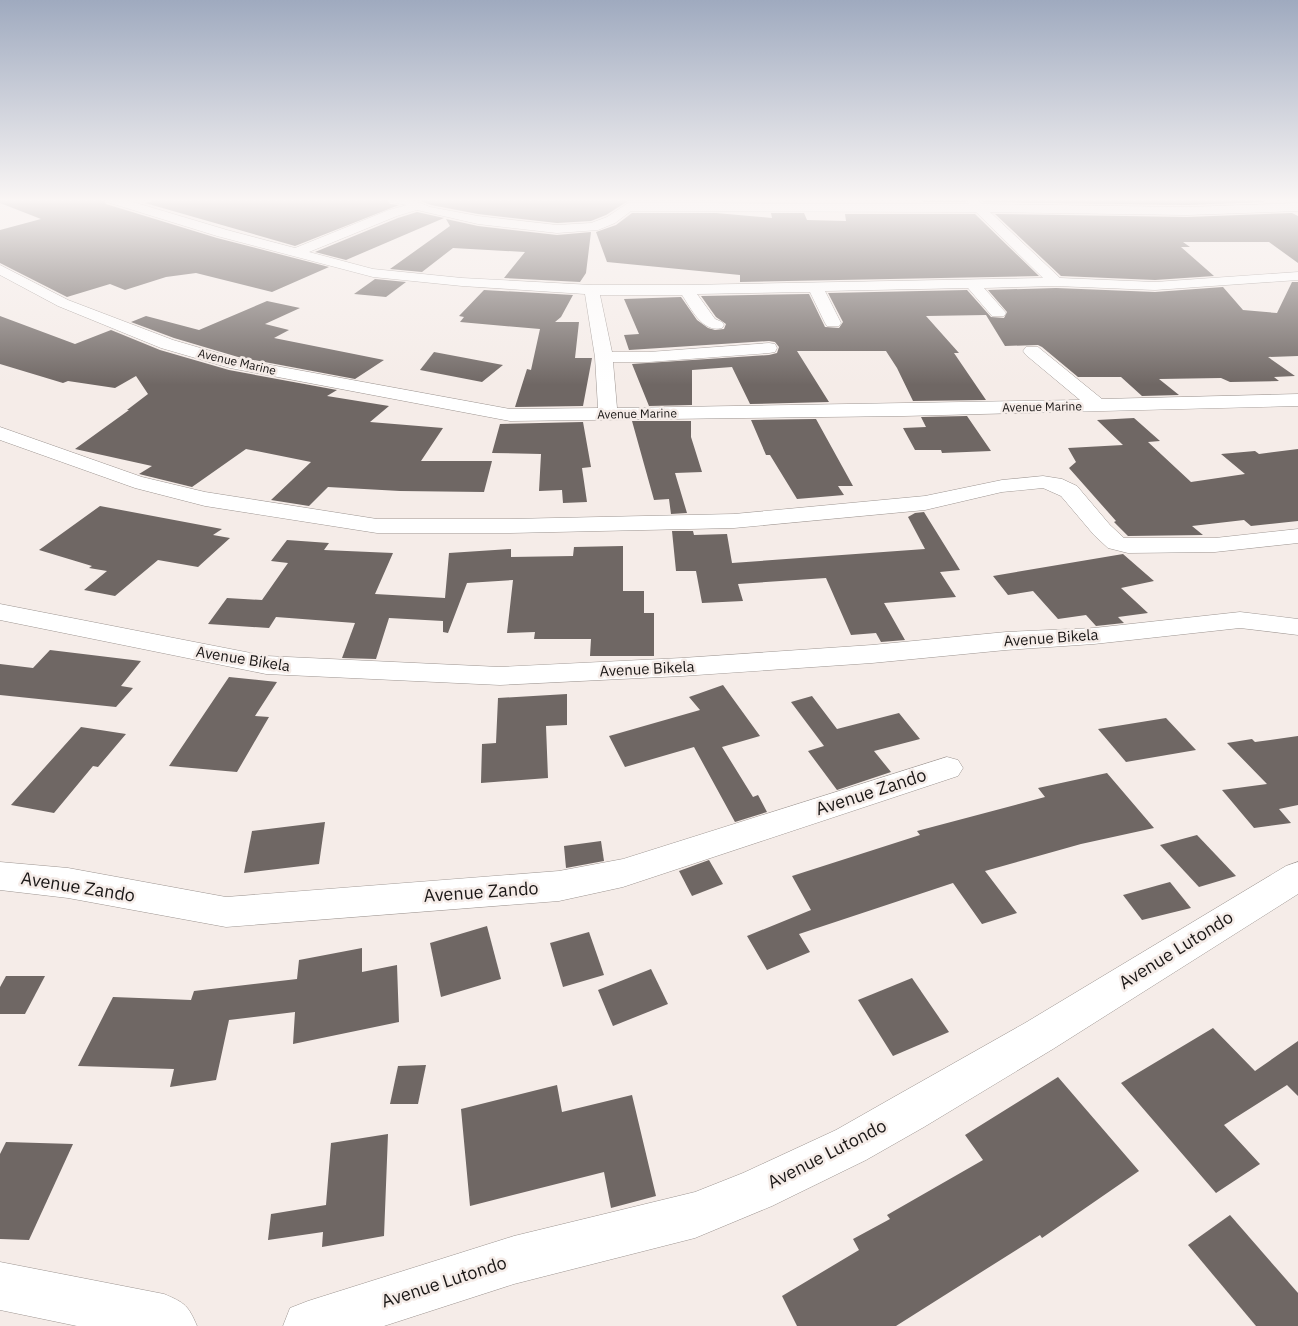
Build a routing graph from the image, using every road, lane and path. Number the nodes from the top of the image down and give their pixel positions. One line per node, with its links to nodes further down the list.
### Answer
1 (328, 261): 8 (street)
2 (1034, 261): 5 (street)
3 (0, 269): 18 (street, Avenue Marine)
4 (1298, 276): 5 (street)
5 (1056, 282): 6 (street)
6 (972, 284): 7 (street); 10 (street)
7 (815, 287): 9 (street); 11 (street)
8 (592, 290): 9 (street); 15 (street)
9 (686, 290): 12 (street)
10 (998, 313)
11 (833, 323)
12 (716, 325)
13 (768, 348): 15 (street)
14 (1032, 351): 17 (street)
15 (604, 358): 18 (street)
16 (1298, 400): 17 (street, Avenue Marine)
17 (1099, 406): 18 (street, Avenue Marine)
18 (608, 414)
19 (0, 434): 20 (street)
20 (1298, 536)
21 (0, 612): 22 (street, Avenue Bikela)
22 (1298, 627)
23 (947, 768): 24 (street, Avenue Zando)
24 (0, 876)
25 (1298, 876): 28 (street, Avenue Lutondo)
26 (0, 1286): 27 (street)
27 (172, 1326)
28 (308, 1326)

